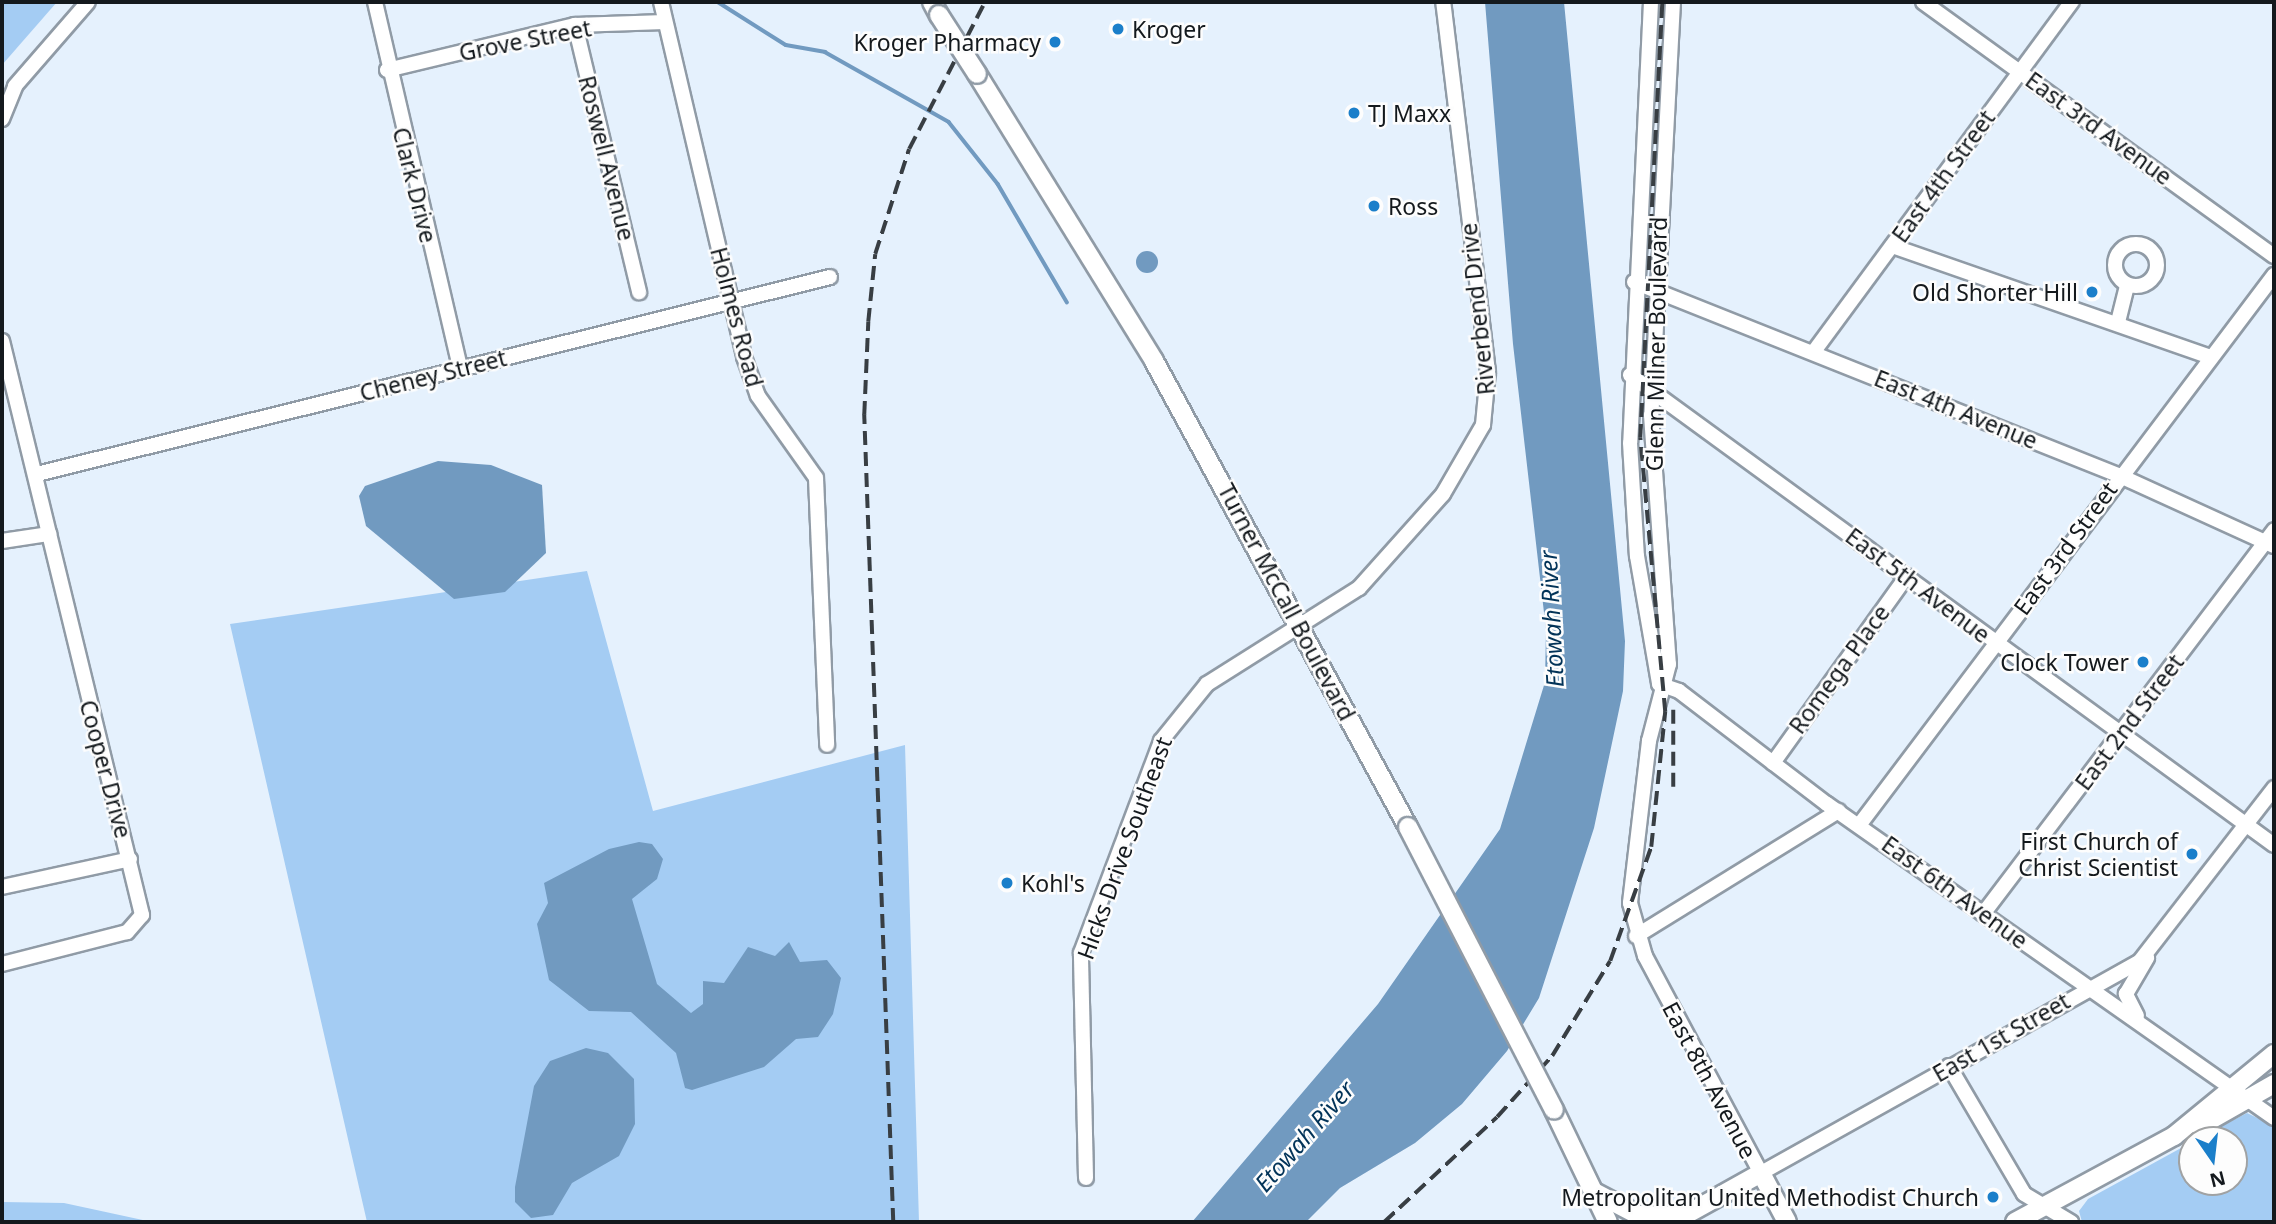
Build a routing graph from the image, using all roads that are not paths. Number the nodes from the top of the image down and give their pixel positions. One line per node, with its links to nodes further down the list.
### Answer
1 (88, 2): 14 (street)
2 (375, 2): 12 (street, Clark Drive)
3 (660, 2): 10 (street, Holmes Road)
4 (1443, 2): 37 (street, Riverbend Drive)
5 (1651, 2): 19 (street, Glenn Milner Boulevard)
6 (1673, 2): 21 (street, Glenn Milner Boulevard)
7 (1923, 2): 13 (street, East 3rd Avenue)
8 (2072, 2): 13 (street, East 4th Street)
9 (936, 8): 37 (main road, Turner McCall Boulevard, bridge)
10 (665, 22): 11 (street, Grove Street); 23 (street, Holmes Road)
11 (575, 25): 12 (street, Grove Street); 22 (street, Roswell Avenue)
12 (387, 70): 28 (street, Clark Drive)
13 (2021, 71): 15 (street, East 4th Street); 16 (street, East 3rd Avenue)
14 (2, 118)
15 (1892, 246): 24 (street); 26 (street, East 4th Street)
16 (2274, 256)
17 (2274, 275): 27 (street, East 3rd Street)
18 (830, 278): 23 (street, Cheney Street)
19 (1634, 282): 21 (street, East 4th Avenue); 29 (street, Glenn Milner Boulevard)
20 (2127, 285): 24 (street)
21 (1655, 287): 26 (street, East 4th Avenue); 30 (street, Glenn Milner Boulevard)
22 (639, 292)
23 (730, 302): 28 (street, Cheney Street); 41 (street, Holmes Road)
24 (2118, 322): 27 (street)
25 (2, 341): 31 (street, Cooper Drive)
26 (1815, 351): 32 (street, East 4th Avenue)
27 (2210, 357): 32 (street, East 3rd Street)
28 (460, 368): 31 (street, Cheney Street)
29 (1630, 375): 30 (street, East 5th Avenue); 39 (street, Glenn Milner Boulevard)
30 (1651, 386): 36 (street, East 5th Avenue); 39 (street, Glenn Milner Boulevard)
31 (37, 474): 33 (street, Cooper Drive)
32 (2118, 475): 34 (street, East 4th Avenue); 38 (street, East 3rd Street)
33 (50, 534): 35 (street); 48 (street, Cooper Drive)
34 (2272, 539): 40 (street, East 2nd Street)
35 (2, 541)
36 (1907, 576): 38 (street, East 5th Avenue); 42 (street, Romega Place)
37 (1302, 629): 64 (street, Hicks Drive Southeast); 65 (main road, Turner McCall Boulevard, bridge)
38 (1996, 644): 40 (street, East 5th Avenue); 45 (street, East 3rd Street)
39 (1659, 684): 42 (street, East 6th Avenue); 51 (street, Glenn Milner Boulevard)
40 (2119, 736): 46 (street, East 5th Avenue); 50 (street, East 2nd Street)
41 (827, 746)
42 (1773, 763): 44 (street, East 6th Avenue)
43 (2274, 788): 46 (street, East 1st Street)
44 (1838, 811): 45 (street, East 6th Avenue); 51 (street)
45 (1860, 824): 50 (street, East 6th Avenue)
46 (2247, 825): 47 (street, East 5th Avenue); 52 (street, East 1st Street)
47 (2274, 845)
48 (130, 859): 49 (street); 53 (street, Cooper Drive)
49 (2, 887)
50 (1983, 914): 54 (street, East 6th Avenue)
51 (1636, 936): 63 (street, East 8th Avenue)
52 (2151, 952): 54 (street, East 1st Street); 55 (street)
53 (2, 964)
54 (2090, 987): 55 (street, East 6th Avenue); 57 (street, East 1st Street)
55 (2157, 1037): 59 (street, East 6th Avenue)
56 (2274, 1054): 59 (main road)
57 (1950, 1066): 63 (street, East 1st Street); 66 (street)
58 (2274, 1084): 60 (main road)
59 (2235, 1090): 60 (street, East 6th Avenue); 62 (main road)
60 (2250, 1101): 61 (street, East 6th Avenue); 62 (main road)
61 (2274, 1118)
62 (2174, 1136): 66 (main road)
63 (1761, 1173): 67 (main road, East 1st Street); 69 (main road, East 8th Avenue)
64 (1086, 1178)
65 (1596, 1193): 67 (main road); 68 (main road, Turner McCall Boulevard)
66 (2044, 1207): 70 (main road); 71 (street)
67 (1679, 1219)
68 (1608, 1222)
69 (1787, 1222)
70 (2015, 1222)
71 (2071, 1222)

